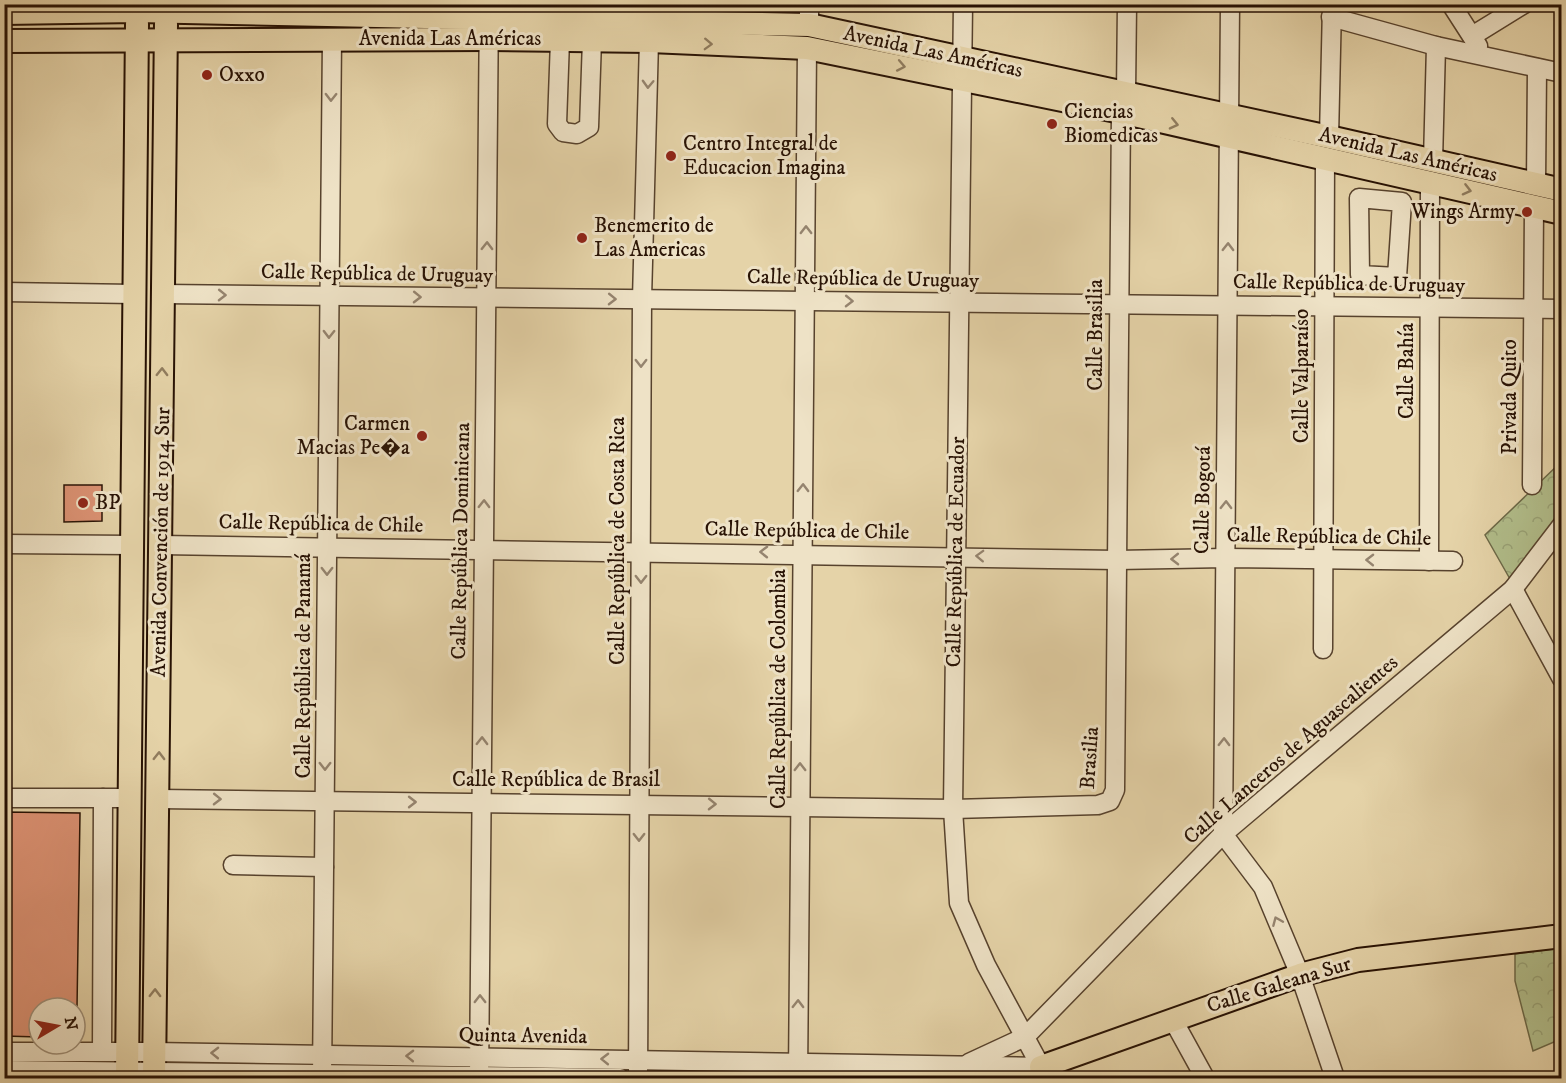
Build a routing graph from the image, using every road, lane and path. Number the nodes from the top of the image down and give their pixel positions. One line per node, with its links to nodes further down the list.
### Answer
1 (963, 4): 25 (street, Calle República de Ecuador)
2 (1127, 4): 28 (street, Calle Brasilia)
3 (1230, 4): 29 (street, Calle Bogotá)
4 (1451, 4): 15 (street)
5 (1524, 4): 15 (street)
6 (137, 8): 7 (main road, Avenida Las Américas); 11 (main road, Avenida Las Américas); 17 (main road, Avenida Convención de 1914 Sur)
7 (166, 8): 8 (main road, Avenida Las Américas); 18 (main road, Avenida Convención de 1914 Sur)
8 (280, 9): 9 (main road, Avenida Las Américas)
9 (386, 10): 13 (main road, Avenida Las Américas)
10 (1331, 11): 22 (street); 30 (street, Calle Valparaíso)
11 (4, 13)
12 (809, 15): 14 (main road, Avenida Las Américas); 25 (main road, Avenida Las Américas)
13 (489, 21): 14 (main road, Avenida Las Américas); 16 (main road, Avenida Las Américas); 19 (main road, Avenida Las Américas); 42 (street, Calle República Dominicana, one-way to 13)
14 (650, 22): 20 (main road, Avenida Las Américas); 23 (main road, Avenida Las Américas, one-way to 23); 43 (street, Calle República de Costa Rica, one-way to 43)
15 (1472, 36): 24 (street)
16 (332, 38): 18 (main road, Avenida Las Américas); 41 (street, Calle República de Panamá, one-way to 41)
17 (137, 39): 18 (main road, Avenida Las Américas); 21 (main road, Avenida Las Américas); 39 (main road, Avenida Convención de 1914 Sur)
18 (166, 40): 40 (main road, Avenida Convención de 1914 Sur)
19 (560, 40): 20 (main road, Avenida Las Américas); 20 (street)
20 (592, 40)
21 (4, 41)
22 (1436, 46): 24 (street); 32 (street, Calle Bahía)
23 (807, 48): 25 (main road, Avenida Las Américas, one-way to 25); 44 (street, Calle República de Colombia, one-way to 23)
24 (1484, 55): 26 (street)
25 (962, 68): 28 (main road, Avenida Las Américas); 45 (street, Calle República de Ecuador)
26 (1537, 68): 27 (street); 33 (street)
27 (1562, 73)
28 (1123, 102): 29 (main road, Avenida Las Américas); 46 (street, Calle Brasilia)
29 (1229, 127): 30 (main road, Avenida Las Américas); 47 (street, Calle Bogotá, one-way to 29)
30 (1327, 147): 31 (main road, Avenida Las Américas); 32 (main road, Avenida Las Américas); 48 (street, Calle Valparaíso)
31 (1383, 170): 32 (main road, Avenida Las Américas); 35 (street)
32 (1432, 171): 33 (main road, Avenida Las Américas); 36 (main road, Avenida Las Américas, one-way to 36); 49 (street, Calle Bahía)
33 (1536, 184): 34 (main road, Avenida Las Américas)
34 (1562, 190)
35 (1380, 200): 35 (street)
36 (1534, 207): 37 (main road, Avenida Las Américas); 50 (street, Privada Quito)
37 (1562, 213)
38 (4, 292): 39 (street)
39 (134, 294): 55 (main road, Avenida Convención de 1914 Sur)
40 (163, 294): 41 (street, Calle República de Uruguay, one-way to 41); 56 (main road, Avenida Convención de 1914 Sur, one-way to 40)
41 (329, 296): 42 (street, Calle República de Uruguay, one-way to 42); 57 (street, Calle República de Panamá, one-way to 57)
42 (486, 297): 43 (street, Calle República de Uruguay, one-way to 43); 58 (street, Calle República Dominicana, one-way to 42)
43 (642, 299): 44 (street, Calle República de Uruguay); 59 (street, Calle República de Costa Rica, one-way to 59)
44 (805, 301): 45 (street, Calle República de Uruguay, one-way to 45); 60 (street, Calle República de Colombia, one-way to 44)
45 (959, 302): 46 (street, Calle República de Uruguay); 61 (street, Calle República de Ecuador)
46 (1119, 304): 47 (street, Calle República de Uruguay); 64 (street, Calle Brasilia)
47 (1227, 305): 48 (street, Calle República de Uruguay); 62 (street, Calle Bogotá, one-way to 47)
48 (1324, 306): 49 (street, Calle República de Uruguay); 63 (street, Calle Valparaíso)
49 (1429, 308): 50 (street, Calle República de Uruguay); 65 (street, Calle Bahía)
50 (1533, 309): 51 (street, Calle República de Uruguay); 52 (street, Privada Quito)
51 (1562, 309)
52 (1532, 485)
53 (1562, 525): 67 (street, Calle Lanceros de Aguascalientes)
54 (4, 544): 55 (street)
55 (131, 545): 72 (main road, Avenida Convención de 1914 Sur)
56 (161, 545): 57 (street, Calle República de Chile); 73 (main road, Avenida Convención de 1914 Sur, one-way to 56)
57 (327, 546): 58 (street, Calle República de Chile); 74 (street, Calle República de Panamá, one-way to 74)
58 (484, 548): 59 (street, Calle República de Chile); 75 (street, Calle República Dominicana, one-way to 58)
59 (641, 550): 60 (street, Calle República de Chile, one-way to 59); 76 (street, Calle República de Costa Rica, one-way to 76)
60 (802, 553): 61 (street, Calle República de Chile); 77 (street, Calle República de Colombia, one-way to 60)
61 (956, 555): 64 (street, Calle República de Chile, one-way to 61); 78 (street, Calle República de Ecuador)
62 (1225, 558): 63 (street, Calle República de Chile); 64 (street, Calle República de Chile, one-way to 64); 79 (street, Calle Bogotá, one-way to 62)
63 (1324, 559): 65 (street, Calle República de Chile, one-way to 63); 68 (street, Calle Valparaíso)
64 (1117, 560): 78 (street, Brasilia)
65 (1429, 561): 66 (street, Calle República de Chile)
66 (1453, 561)
67 (1513, 589): 69 (street); 79 (street, Calle Lanceros de Aguascalientes)
68 (1323, 649)
69 (1562, 679)
70 (4, 798): 71 (street)
71 (103, 798): 72 (street); 87 (street)
72 (128, 798): 92 (main road, Avenida Convención de 1914 Sur)
73 (159, 799): 74 (street, Calle República de Brasil, one-way to 74); 93 (main road, Avenida Convención de 1914 Sur, one-way to 73)
74 (325, 801): 75 (street, Calle República de Brasil, one-way to 75); 81 (street, Calle República de Panamá)
75 (482, 802): 76 (street, Calle República de Brasil); 89 (street, Calle República Dominicana, one-way to 75)
76 (640, 803): 77 (street, Calle República de Brasil, one-way to 77); 90 (street, Calle República de Costa Rica, one-way to 90)
77 (800, 805): 78 (street, Calle República de Brasil); 95 (street, Calle República de Colombia, one-way to 77)
78 (953, 809): 85 (street, Calle República de Ecuador)
79 (1223, 834): 83 (street, one-way to 79); 85 (street, Calle Lanceros de Aguascalientes)
80 (233, 865): 81 (street)
81 (324, 867): 88 (street, Calle República de Panamá)
82 (1562, 936): 83 (main road, Calle Galeana Sur)
83 (1300, 975): 84 (main road, Calle Galeana Sur); 102 (street)
84 (1173, 1020): 96 (main road, Calle Galeana Sur); 101 (street)
85 (1025, 1037): 91 (street); 96 (street, Calle República de Ecuador)
86 (4, 1052): 87 (street, Quinta Avenida)
87 (102, 1052): 92 (street, Quinta Avenida)
88 (323, 1055): 89 (street, Quinta Avenida, one-way to 88); 93 (street, Quinta Avenida, one-way to 93); 97 (street, Calle República de Panamá)
89 (479, 1057): 90 (street, Quinta Avenida, one-way to 89); 98 (street, Calle República Dominicana)
90 (639, 1060): 95 (street, Quinta Avenida); 100 (street, Calle República de Costa Rica)
91 (963, 1065): 95 (street, Quinta Avenida); 96 (street, Quinta Avenida)
92 (127, 1067): 93 (street, Quinta Avenida); 94 (street, Quinta Avenida)
93 (154, 1067): 97 (street, Quinta Avenida)
94 (4, 1070)
95 (798, 1071)
96 (1045, 1073)
97 (322, 1076): 98 (street, Quinta Avenida)
98 (479, 1077): 99 (street, Quinta Avenida)
99 (621, 1078)
100 (638, 1078)
101 (1205, 1078)
102 (1335, 1078)

